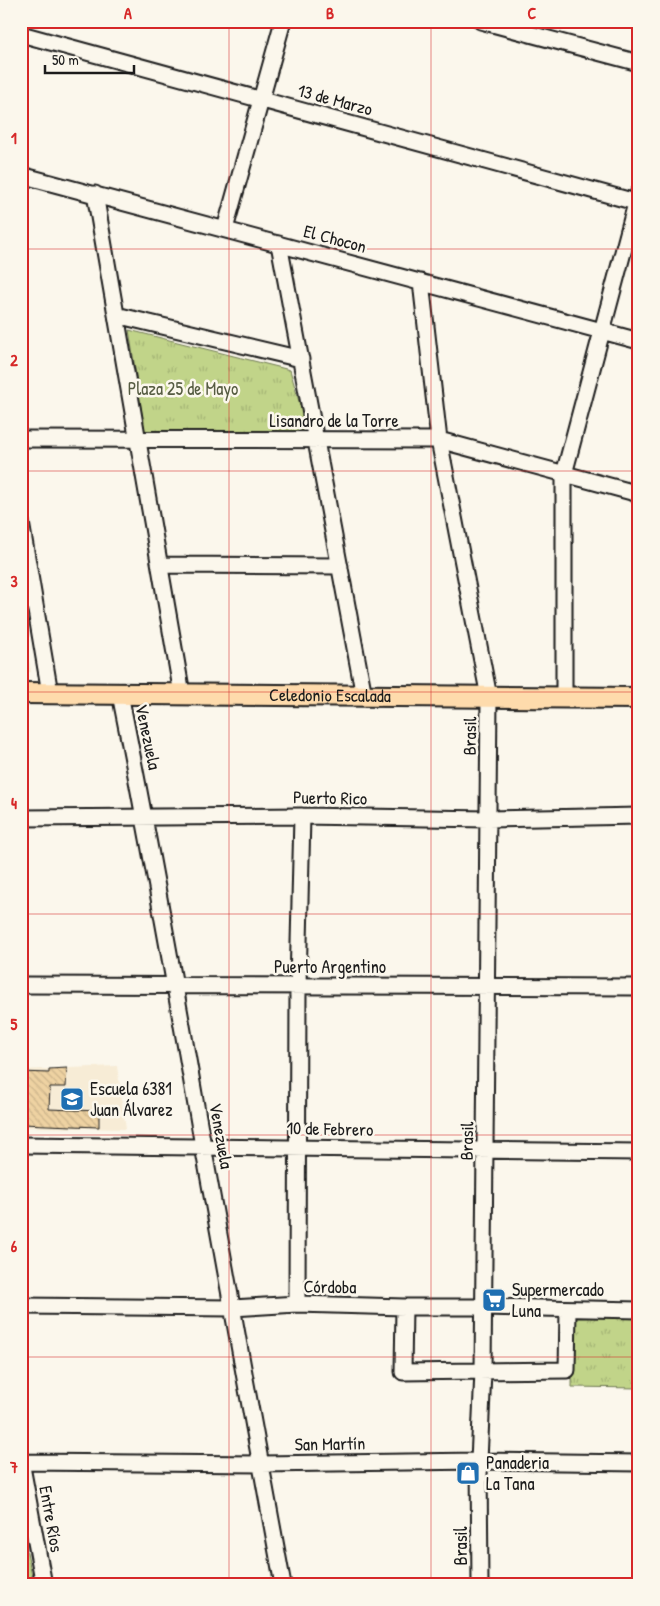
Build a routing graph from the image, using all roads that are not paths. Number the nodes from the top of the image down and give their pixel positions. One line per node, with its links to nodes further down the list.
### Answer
1 (284, 21): 5 (street)
2 (481, 21): 4 (street)
3 (21, 34): 5 (street, 13 de Marzo)
4 (639, 63)
5 (262, 99): 8 (street, 13 de Marzo); 9 (street)
6 (21, 175): 7 (street, El Chocon)
7 (95, 194): 9 (street, El Chocon); 12 (street)
8 (638, 199): 13 (street)
9 (225, 229): 10 (street, El Chocon)
10 (279, 244): 11 (street, El Chocon); 15 (street)
11 (421, 282): 13 (street, El Chocon); 19 (street, Brasil)
12 (116, 315): 15 (street); 17 (street)
13 (602, 331): 14 (street, El Chocon); 20 (street)
14 (639, 341)
15 (301, 359): 18 (street)
16 (21, 439): 17 (street, Lisandro de la Torre)
17 (138, 440): 18 (street, Lisandro de la Torre); 23 (street)
18 (316, 440): 19 (street, Lisandro de la Torre); 24 (street)
19 (439, 440): 20 (street, Lisandro de la Torre); 30 (street, Brasil)
20 (564, 474): 21 (street, Lisandro de la Torre); 31 (street)
21 (639, 494)
22 (21, 522): 26 (street)
23 (160, 565): 24 (street); 28 (street)
24 (340, 566): 29 (street)
25 (21, 693): 26 (main road, Celedonio Escalada)
26 (50, 694): 27 (main road, Celedonio Escalada)
27 (120, 694): 28 (main road, Celedonio Escalada); 36 (street, Venezuela)
28 (182, 694): 29 (main road, Celedonio Escalada)
29 (364, 696): 30 (main road, Celedonio Escalada)
30 (489, 697): 31 (main road, Celedonio Escalada); 37 (street, Brasil)
31 (564, 698): 32 (main road, Celedonio Escalada)
32 (639, 698)
33 (302, 816): 36 (street, Puerto Rico); 37 (street, Puerto Rico); 38 (street)
34 (639, 816): 37 (street, Puerto Rico)
35 (21, 818): 36 (street, Puerto Rico)
36 (145, 818): 40 (street, Venezuela)
37 (488, 819): 41 (street, Brasil)
38 (298, 985): 40 (street, Puerto Argentino); 41 (street, Puerto Argentino); 45 (street)
39 (21, 986): 40 (street, Puerto Argentino)
40 (176, 986): 44 (street, Venezuela)
41 (488, 987): 42 (street, Puerto Argentino); 46 (street, Brasil)
42 (639, 987)
43 (21, 1145): 44 (street, 10 de Febrero)
44 (203, 1146): 45 (street, 10 de Febrero); 52 (street, Venezuela)
45 (298, 1147): 46 (street, 10 de Febrero); 48 (street)
46 (485, 1151): 47 (street, 10 de Febrero); 51 (street, Brasil)
47 (639, 1152)
48 (298, 1304): 50 (street, Córdoba); 52 (street, Córdoba)
49 (21, 1306): 52 (street, Córdoba)
50 (404, 1307): 51 (street, Córdoba); 55 (street)
51 (483, 1307): 53 (street, Córdoba); 55 (street, Brasil)
52 (232, 1308): 59 (street, Venezuela)
53 (568, 1310): 54 (street, Córdoba); 55 (street)
54 (639, 1310)
55 (483, 1371): 57 (street, Brasil)
56 (21, 1461): 59 (street, San Martín); 60 (street, Entre Ríos)
57 (479, 1461): 58 (street, San Martín); 59 (street, San Martín); 62 (street, Brasil)
58 (639, 1463)
59 (261, 1464): 61 (street, Venezuela)
60 (44, 1585)
61 (283, 1585)
62 (480, 1585)

